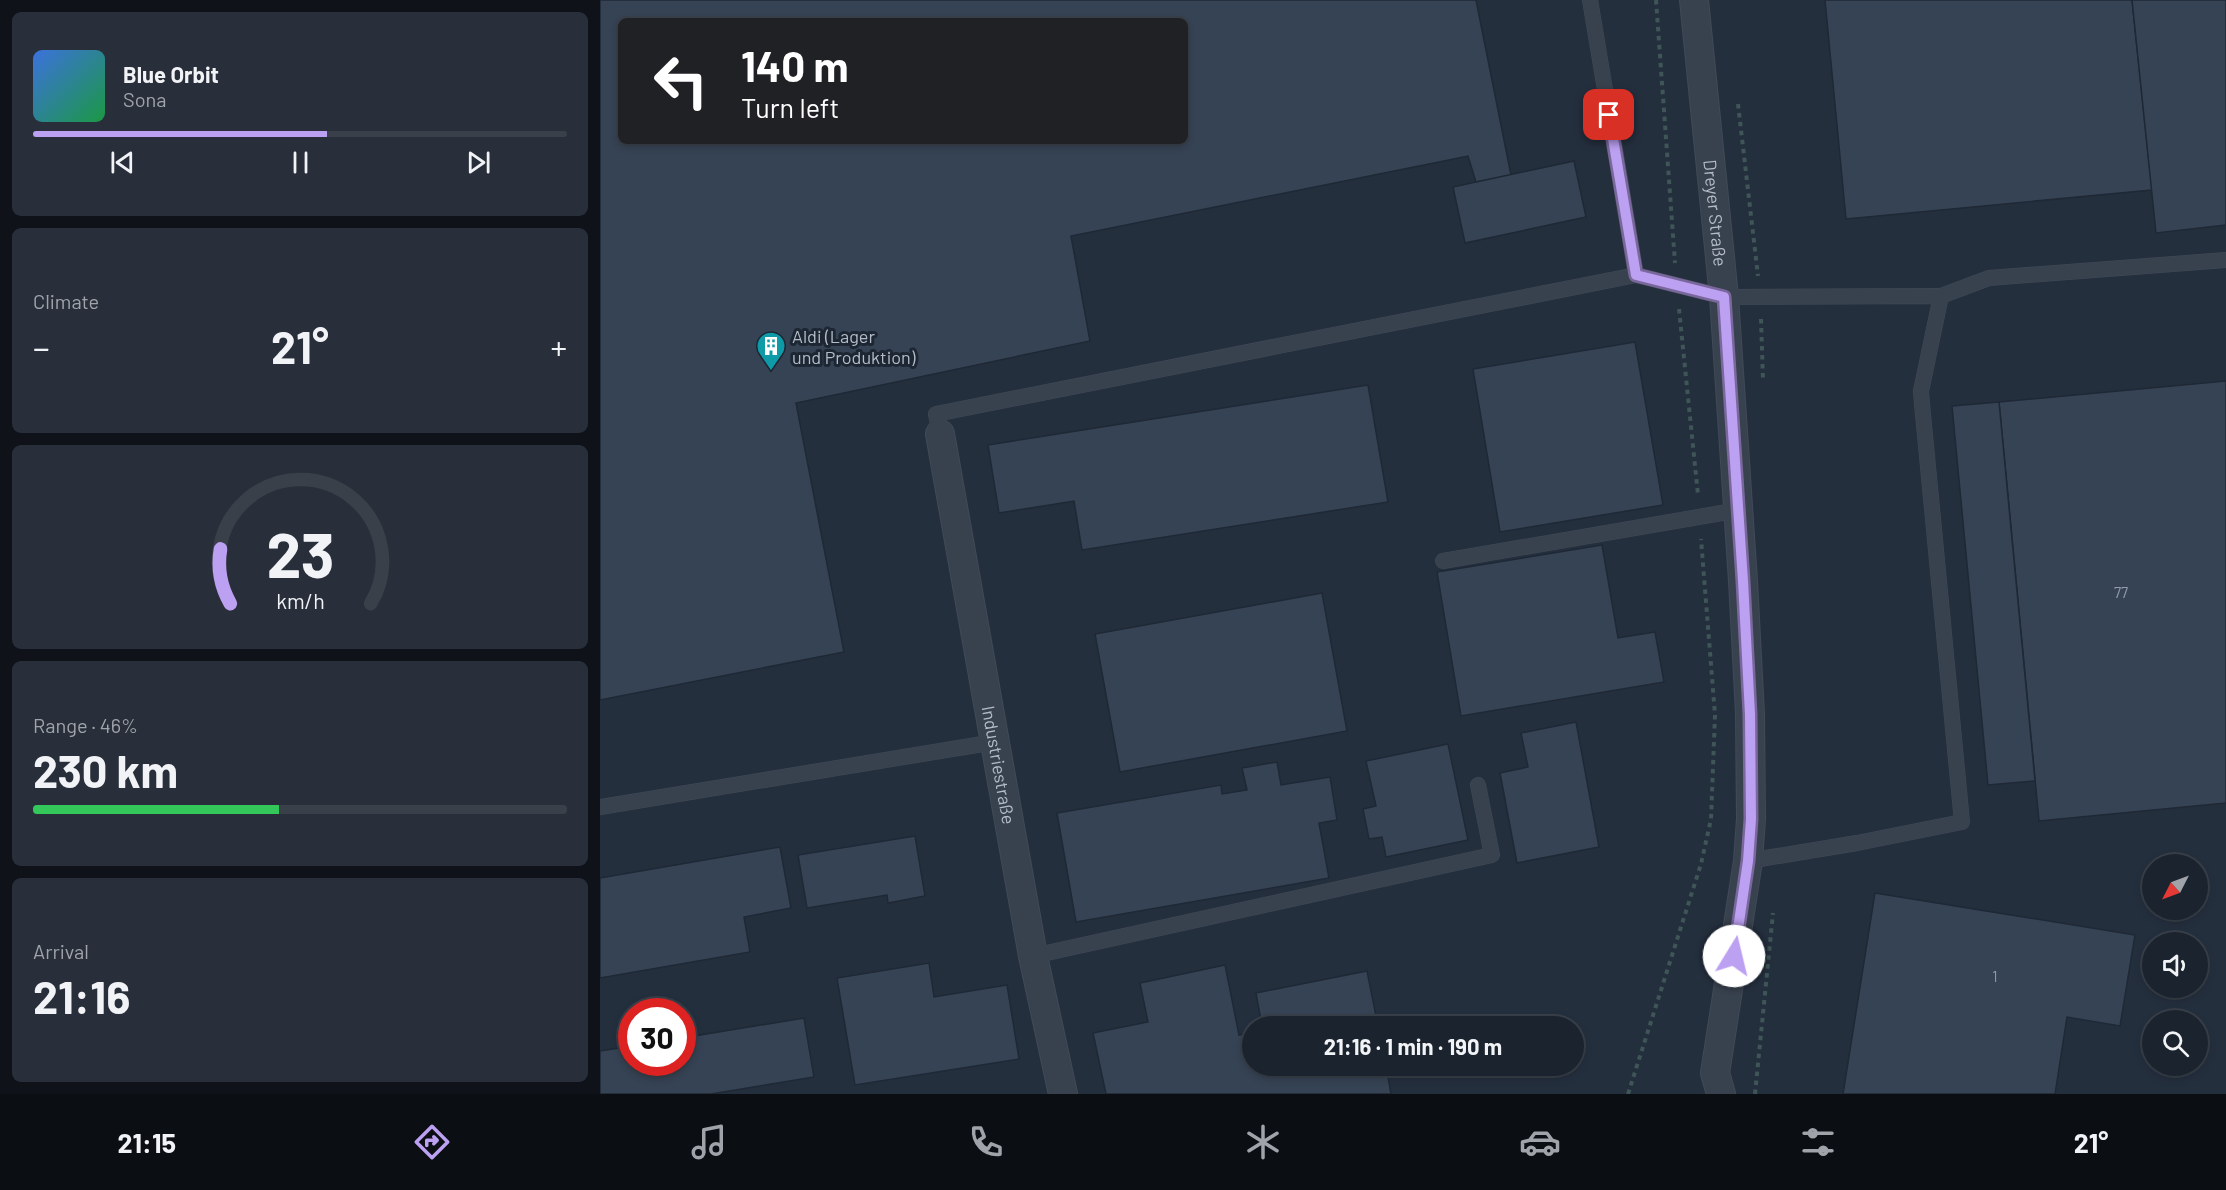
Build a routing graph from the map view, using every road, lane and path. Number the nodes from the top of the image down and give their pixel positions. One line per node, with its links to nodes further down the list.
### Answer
1 (1590, 0): 5 (lane)
2 (1656, 0): 6 (path)
3 (1694, 0): 8 (street, Dreyer Straße)
4 (2226, 260): 7 (lane)
5 (1636, 275): 6 (lane); 9 (lane)
6 (1677, 285): 8 (lane); 11 (path)
7 (1941, 296): 8 (lane); 16 (lane)
8 (1724, 297): 10 (street, Dreyer Straße)
9 (940, 434): 13 (street, Industriestraße)
10 (1739, 510): 11 (lane); 16 (street, Dreyer Straße)
11 (1700, 516): 12 (lane); 20 (path)
12 (1443, 561)
13 (995, 742): 15 (lane); 17 (street, Industriestraße)
14 (1478, 785): 17 (lane)
15 (600, 807)
16 (1748, 861): 18 (street, Dreyer Straße)
17 (1033, 956): 19 (street, Industriestraße)
18 (1712, 1087)
19 (1063, 1094)
20 (1628, 1094)

